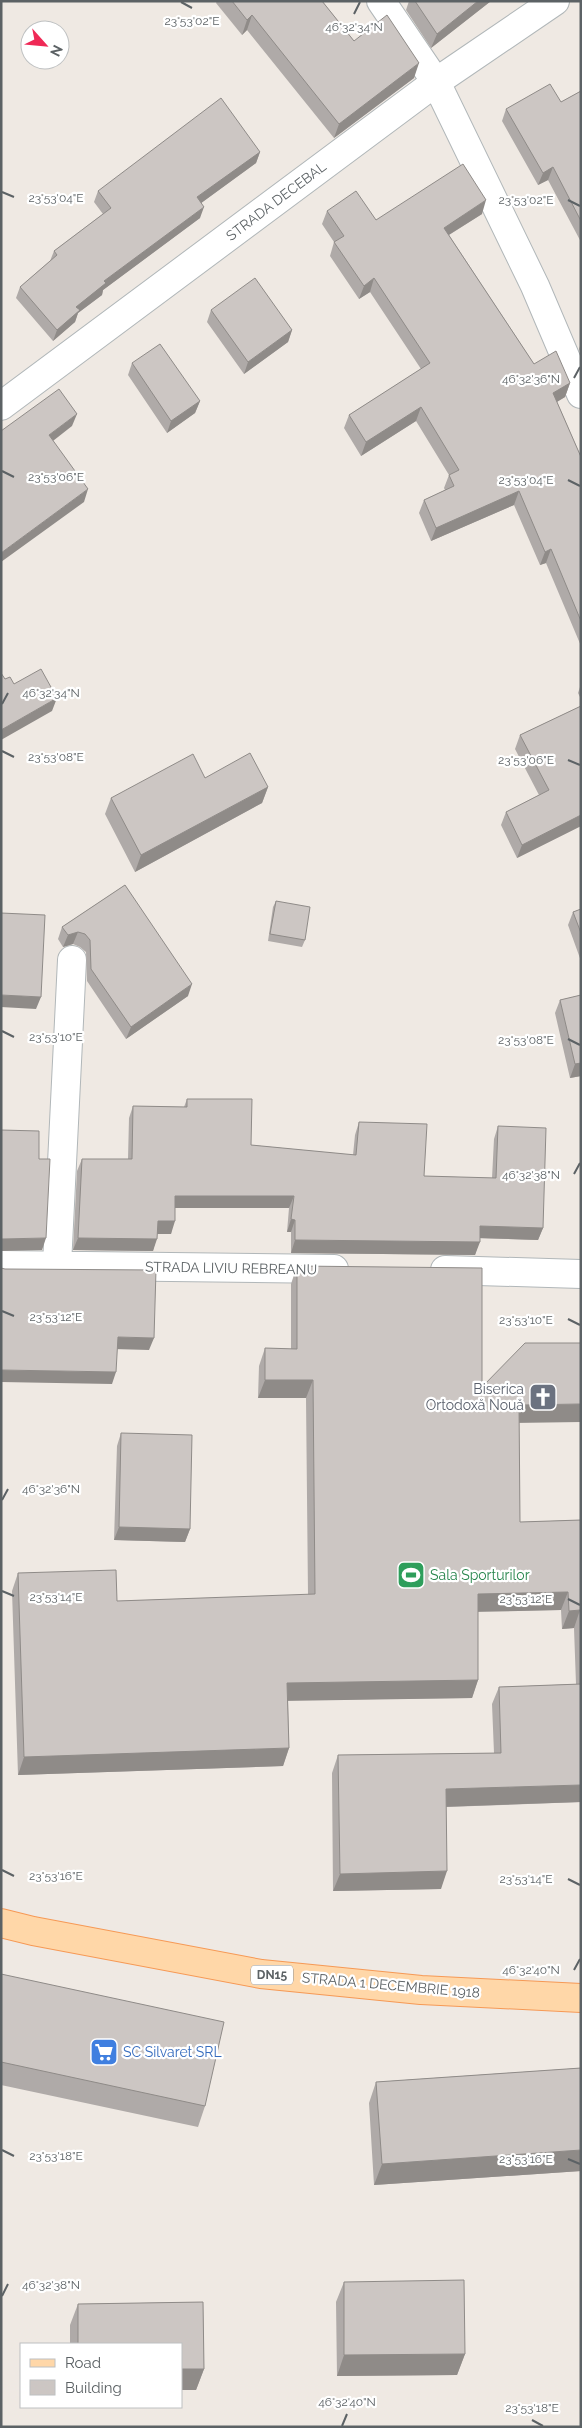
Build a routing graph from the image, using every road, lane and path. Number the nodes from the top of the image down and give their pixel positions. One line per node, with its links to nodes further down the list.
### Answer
1 (381, 1): 3 (street)
2 (555, 1): 3 (street, STRADA DECEBAL)
3 (436, 82): 4 (street); 5 (street, STRADA DECEBAL)
4 (581, 394)
5 (1, 406)
6 (72, 960): 8 (street)
7 (1, 1264): 8 (street, STRADA LIVIU REBREANU)
8 (57, 1265): 9 (street, STRADA LIVIU REBREANU)
9 (357, 1269)
10 (417, 1270): 11 (street)
11 (581, 1274)
12 (1, 1923): 14 (main road, STRADA 1 DECEMBRIE 1918 / DN15)
13 (581, 1986): 14 (main road, STRADA 1 DECEMBRIE 1918 / DN15)
14 (547, 1995): 15 (main road, STRADA 1 DECEMBRIE 1918 / DN15)
15 (581, 1998)

